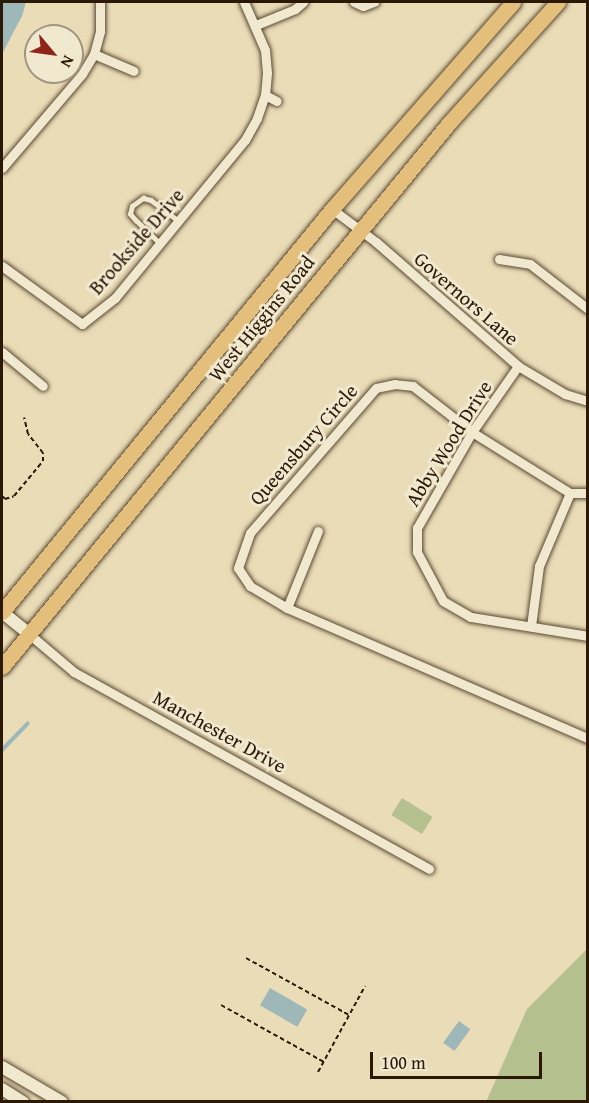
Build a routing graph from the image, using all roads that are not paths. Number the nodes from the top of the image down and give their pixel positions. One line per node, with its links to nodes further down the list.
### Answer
1 (99, 2): 9 (street)
2 (244, 2): 8 (street, Brookside Drive)
3 (303, 2): 8 (street)
4 (354, 2): 5 (street)
5 (374, 2)
6 (513, 2): 14 (main road, West Higgins Road)
7 (558, 2): 16 (main road, West Higgins Road)
8 (256, 25): 11 (street, Brookside Drive)
9 (94, 54): 10 (street); 13 (street)
10 (134, 71)
11 (265, 95): 12 (street); 15 (street, Brookside Drive)
12 (277, 101)
13 (2, 168)
14 (332, 209): 16 (street, Governors Lane); 30 (main road, West Higgins Road)
15 (178, 220): 17 (street, Brookside Drive); 17 (lane)
16 (360, 230): 22 (street, Governors Lane); 32 (main road, West Higgins Road)
17 (160, 244): 19 (street, Brookside Drive)
18 (499, 259): 20 (street)
19 (2, 266)
20 (588, 309)
21 (2, 352): 23 (street)
22 (518, 366): 24 (street, Governors Lane); 25 (street, Abby Wood Drive)
23 (43, 386)
24 (588, 401)
25 (472, 432): 27 (street); 29 (street, Queensbury Circle); 31 (street, Abby Wood Drive)
26 (588, 493): 27 (street)
27 (570, 494): 31 (street)
28 (318, 531): 29 (street)
29 (287, 608): 35 (street, Queensbury Circle)
30 (2, 612): 32 (street, Manchester Drive)
31 (531, 626): 33 (street, Abby Wood Drive)
32 (28, 634): 34 (main road, West Higgins Road); 36 (street, Manchester Drive)
33 (588, 636)
34 (2, 667)
35 (588, 738)
36 (429, 869)
37 (2, 1067): 40 (street)
38 (2, 1089): 39 (street)
39 (23, 1101)
40 (62, 1101)

